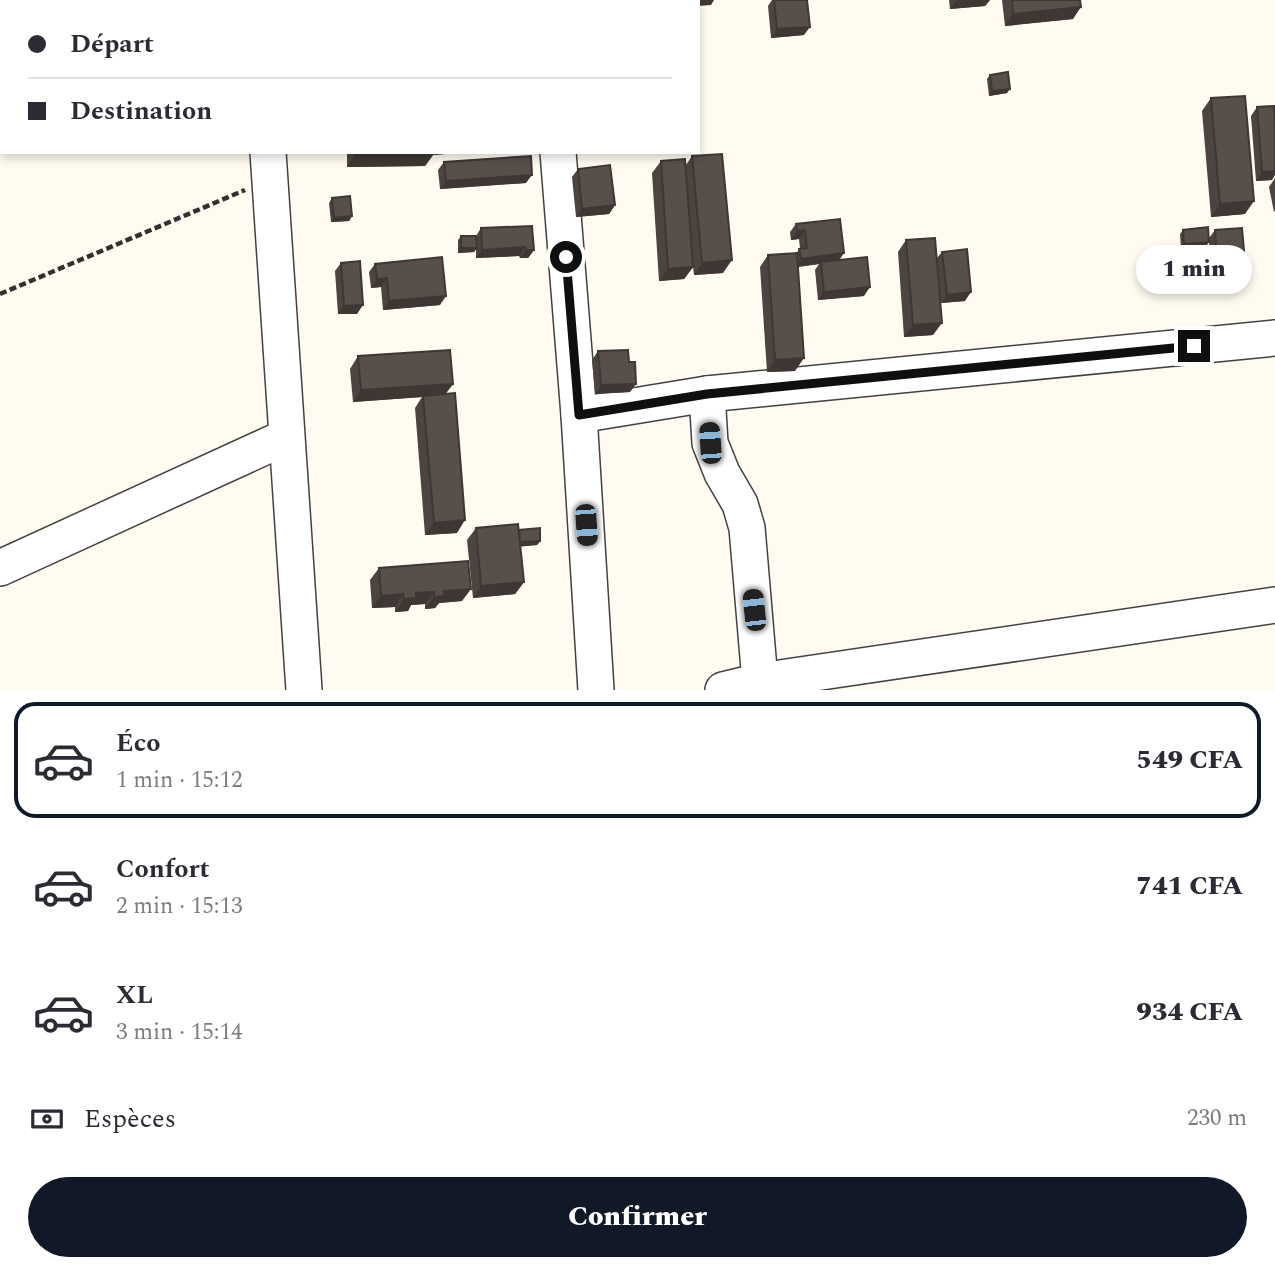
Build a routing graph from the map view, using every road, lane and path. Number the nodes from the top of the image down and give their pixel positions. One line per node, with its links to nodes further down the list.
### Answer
1 (558, 154): 6 (street)
2 (268, 166): 3 (path); 7 (street)
3 (0, 294)
4 (1275, 338): 5 (street)
5 (707, 394): 6 (street); 10 (street)
6 (579, 415): 12 (street)
7 (286, 437): 8 (street); 11 (street)
8 (0, 568)
9 (1275, 605): 10 (street)
10 (760, 681): 13 (street)
11 (304, 690)
12 (596, 690)
13 (723, 690)

